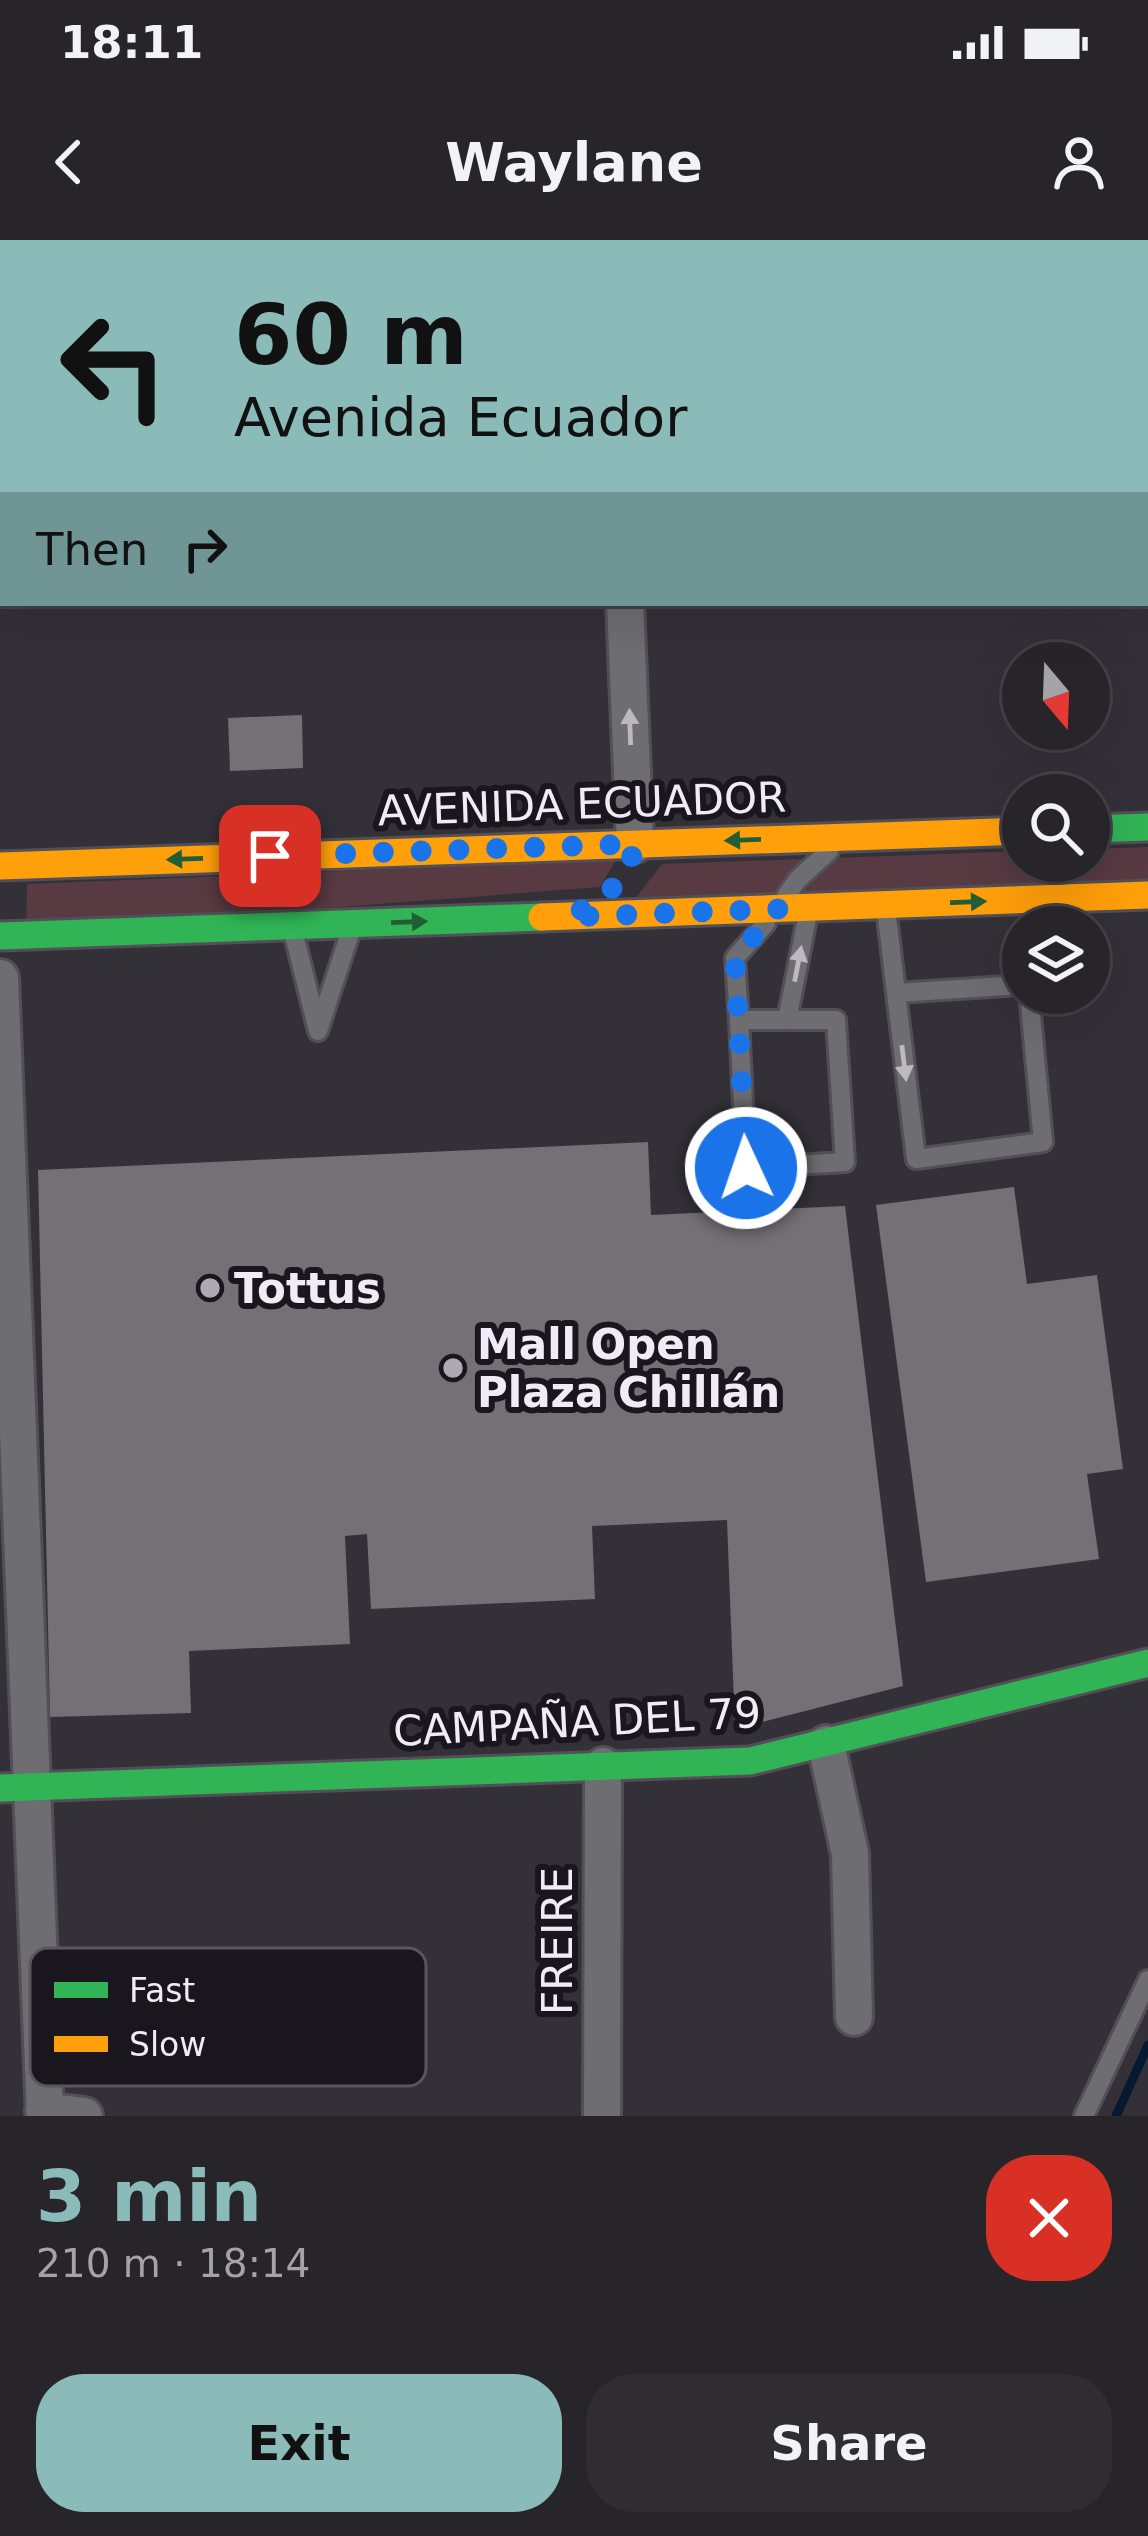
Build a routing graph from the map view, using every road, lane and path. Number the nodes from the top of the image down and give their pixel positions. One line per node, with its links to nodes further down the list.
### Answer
1 (625, 606): 6 (street, one-way to 1)
2 (1148, 827): 3 (main road)
3 (1110, 828)
4 (1002, 832): 5 (main road, AVENIDA ECUADOR)
5 (860, 836): 6 (main road, AVENIDA ECUADOR, one-way to 6); 11 (lane)
6 (629, 863): 7 (main road, AVENIDA ECUADOR, one-way to 7); 12 (main road)
7 (0, 866)
8 (1148, 895): 9 (main road, one-way to 8)
9 (886, 904): 10 (main road); 18 (lane)
10 (809, 908): 11 (main road); 21 (lane, one-way to 10)
11 (778, 909): 12 (main road); 20 (lane)
12 (567, 917): 13 (main road, one-way to 12)
13 (352, 924): 14 (main road); 14 (lane)
14 (292, 927): 15 (main road)
15 (0, 936)
16 (0, 978): 25 (street)
17 (1002, 986): 18 (lane)
18 (896, 993): 19 (lane, one-way to 19)
19 (1031, 1014)
20 (739, 1020): 21 (lane); 21 (lane)
21 (787, 1020)
22 (1148, 1663): 23 (main road, CAMPAÑA DEL 79)
23 (826, 1744): 24 (main road, CAMPAÑA DEL 79); 28 (street)
24 (603, 1766): 25 (main road, CAMPAÑA DEL 79); 31 (street, FREIRE)
25 (16, 1787): 26 (street)
26 (30, 1950)
27 (1148, 1980): 32 (lane)
28 (854, 2017)
29 (44, 2114): 30 (street)
30 (84, 2116)
31 (602, 2116)
32 (1084, 2116)

